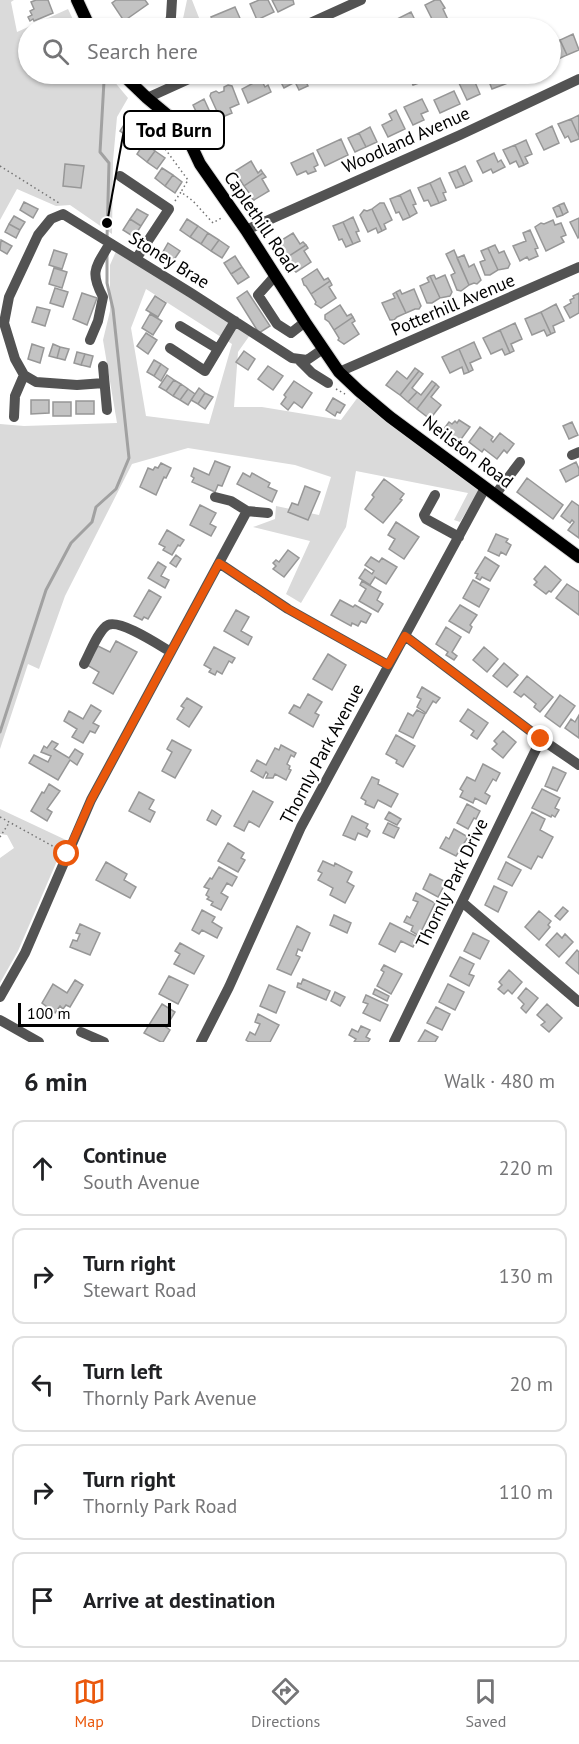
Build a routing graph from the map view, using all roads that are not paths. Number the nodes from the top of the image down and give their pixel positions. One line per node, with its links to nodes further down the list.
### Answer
1 (77, 0): 4 (main road)
2 (172, 0): 5 (street)
3 (361, 0): 6 (street)
4 (85, 18)
5 (171, 18)
6 (321, 18)
7 (579, 79): 12 (street, Woodland Avenue)
8 (136, 84): 10 (main road, Caplethill Road)
9 (182, 84): 10 (street)
10 (151, 101): 12 (main road, Caplethill Road)
11 (120, 176): 14 (street)
12 (246, 230): 16 (main road, Caplethill Road)
13 (110, 243): 14 (street, Stoney Brae); 19 (street, Stoney Brae); 21 (street)
14 (136, 259): 17 (street, Stoney Brae)
15 (579, 267): 27 (street, Potterhill Avenue)
16 (275, 276): 18 (main road, Caplethill Road); 18 (street)
17 (235, 321): 23 (street); 25 (street, Stoney Brae)
18 (305, 322): 24 (main road, Caplethill Road)
19 (2, 324): 28 (street)
20 (180, 326): 23 (street)
21 (90, 340)
22 (170, 348): 23 (street)
23 (218, 349)
24 (323, 350): 25 (street); 27 (main road, Caplethill Road)
25 (299, 360): 30 (street, Stoney Brae)
26 (103, 366): 29 (street)
27 (339, 372): 34 (main road, Neilston Road)
28 (24, 375): 29 (street); 32 (street)
29 (104, 383): 31 (street)
30 (328, 383)
31 (107, 410)
32 (14, 417)
33 (520, 462): 34 (street, Thornly Park Avenue)
34 (490, 492): 39 (street, Thornly Park Avenue); 40 (main road, Neilston Road)
35 (435, 495): 39 (street)
36 (215, 496): 37 (street)
37 (247, 511): 38 (street); 41 (street)
38 (268, 513)
39 (459, 537): 42 (street, Thornly Park Avenue)
40 (579, 557)
41 (219, 563): 43 (street); 45 (street)
42 (405, 636): 45 (street, Thornly Park Avenue); 46 (street)
43 (171, 652): 44 (street); 49 (street)
44 (84, 664)
45 (388, 665): 55 (street, Thornly Park Avenue)
46 (541, 739): 47 (street); 48 (street, Thornly Park Drive)
47 (579, 765)
48 (462, 902): 50 (street); 56 (street, Thornly Park Drive)
49 (0, 997)
50 (579, 1002)
51 (0, 1020): 53 (street)
52 (81, 1032): 54 (street)
53 (39, 1042)
54 (104, 1042)
55 (201, 1042)
56 (394, 1042)

